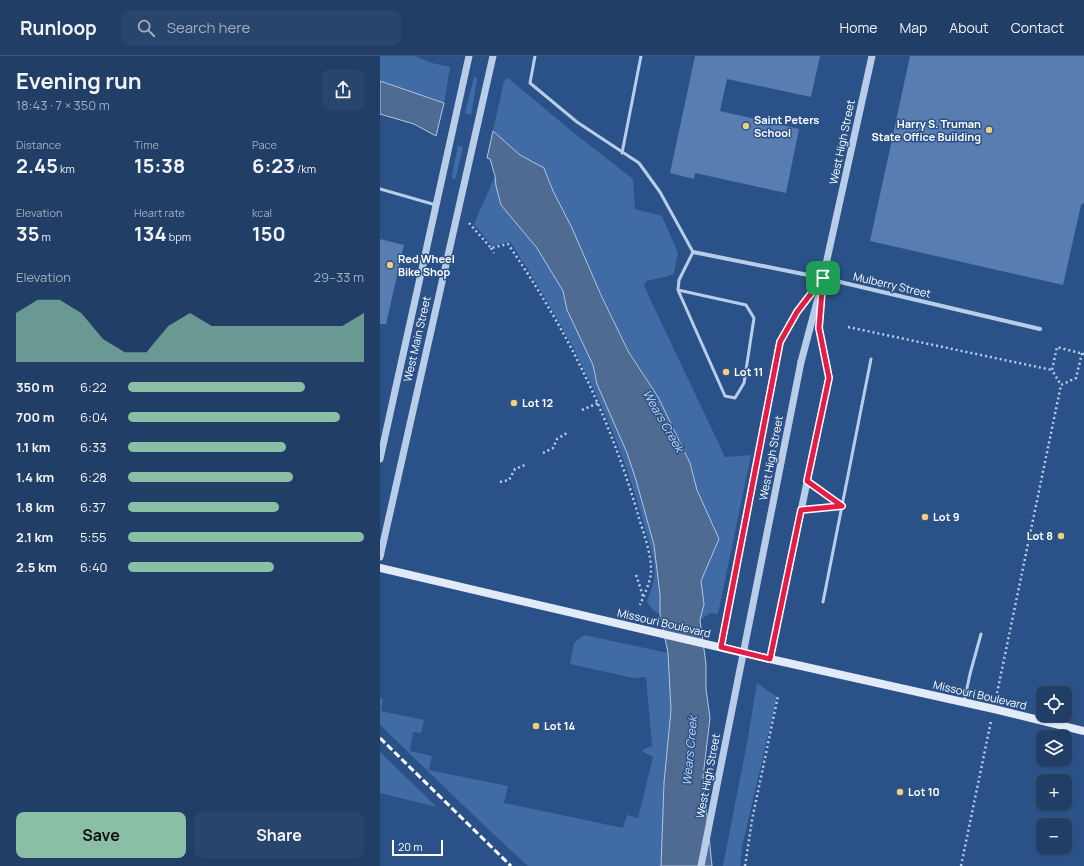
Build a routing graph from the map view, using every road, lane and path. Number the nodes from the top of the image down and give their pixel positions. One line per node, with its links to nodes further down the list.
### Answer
1 (469, 56): 8 (street, West Main Street)
2 (493, 56): 31 (street, West Main Street)
3 (535, 56): 6 (lane)
4 (641, 56): 6 (lane)
5 (872, 56): 13 (street, West High Street)
6 (622, 153): 11 (lane)
7 (380, 190): 8 (lane)
8 (436, 205): 25 (street, West Main Street)
9 (469, 223): 10 (path)
10 (491, 248): 12 (path); 21 (path)
11 (693, 252): 13 (street, Mulberry Street); 14 (lane)
12 (494, 253)
13 (823, 278): 16 (street, Mulberry Street); 27 (street); 38 (street); 44 (street, West High Street, bridge)
14 (678, 290): 14 (lane)
15 (848, 327): 19 (path)
16 (1040, 330)
17 (1083, 354): 19 (path); 20 (path)
18 (871, 359): 29 (lane)
19 (1052, 370): 20 (path)
20 (1061, 385): 42 (path)
21 (598, 403): 22 (path); 34 (path)
22 (582, 410)
23 (568, 433): 24 (path)
24 (543, 452)
25 (380, 459)
26 (525, 465): 28 (path)
27 (807, 481): 29 (lane); 30 (street)
28 (500, 482)
29 (842, 506): 30 (lane); 35 (lane)
30 (801, 510): 39 (street)
31 (380, 557)
32 (380, 568): 38 (main road, Missouri Boulevard)
33 (636, 575): 34 (path)
34 (643, 597): 36 (path)
35 (823, 602)
36 (640, 605)
37 (981, 634): 41 (lane)
38 (721, 647): 39 (main road, Missouri Boulevard)
39 (770, 659): 41 (main road, Missouri Boulevard)
40 (778, 696): 45 (path)
41 (964, 702): 42 (main road, Missouri Boulevard)
42 (994, 709): 43 (main road, Missouri Boulevard); 46 (path)
43 (1084, 731)
44 (701, 866)
45 (745, 866)
46 (961, 866)

